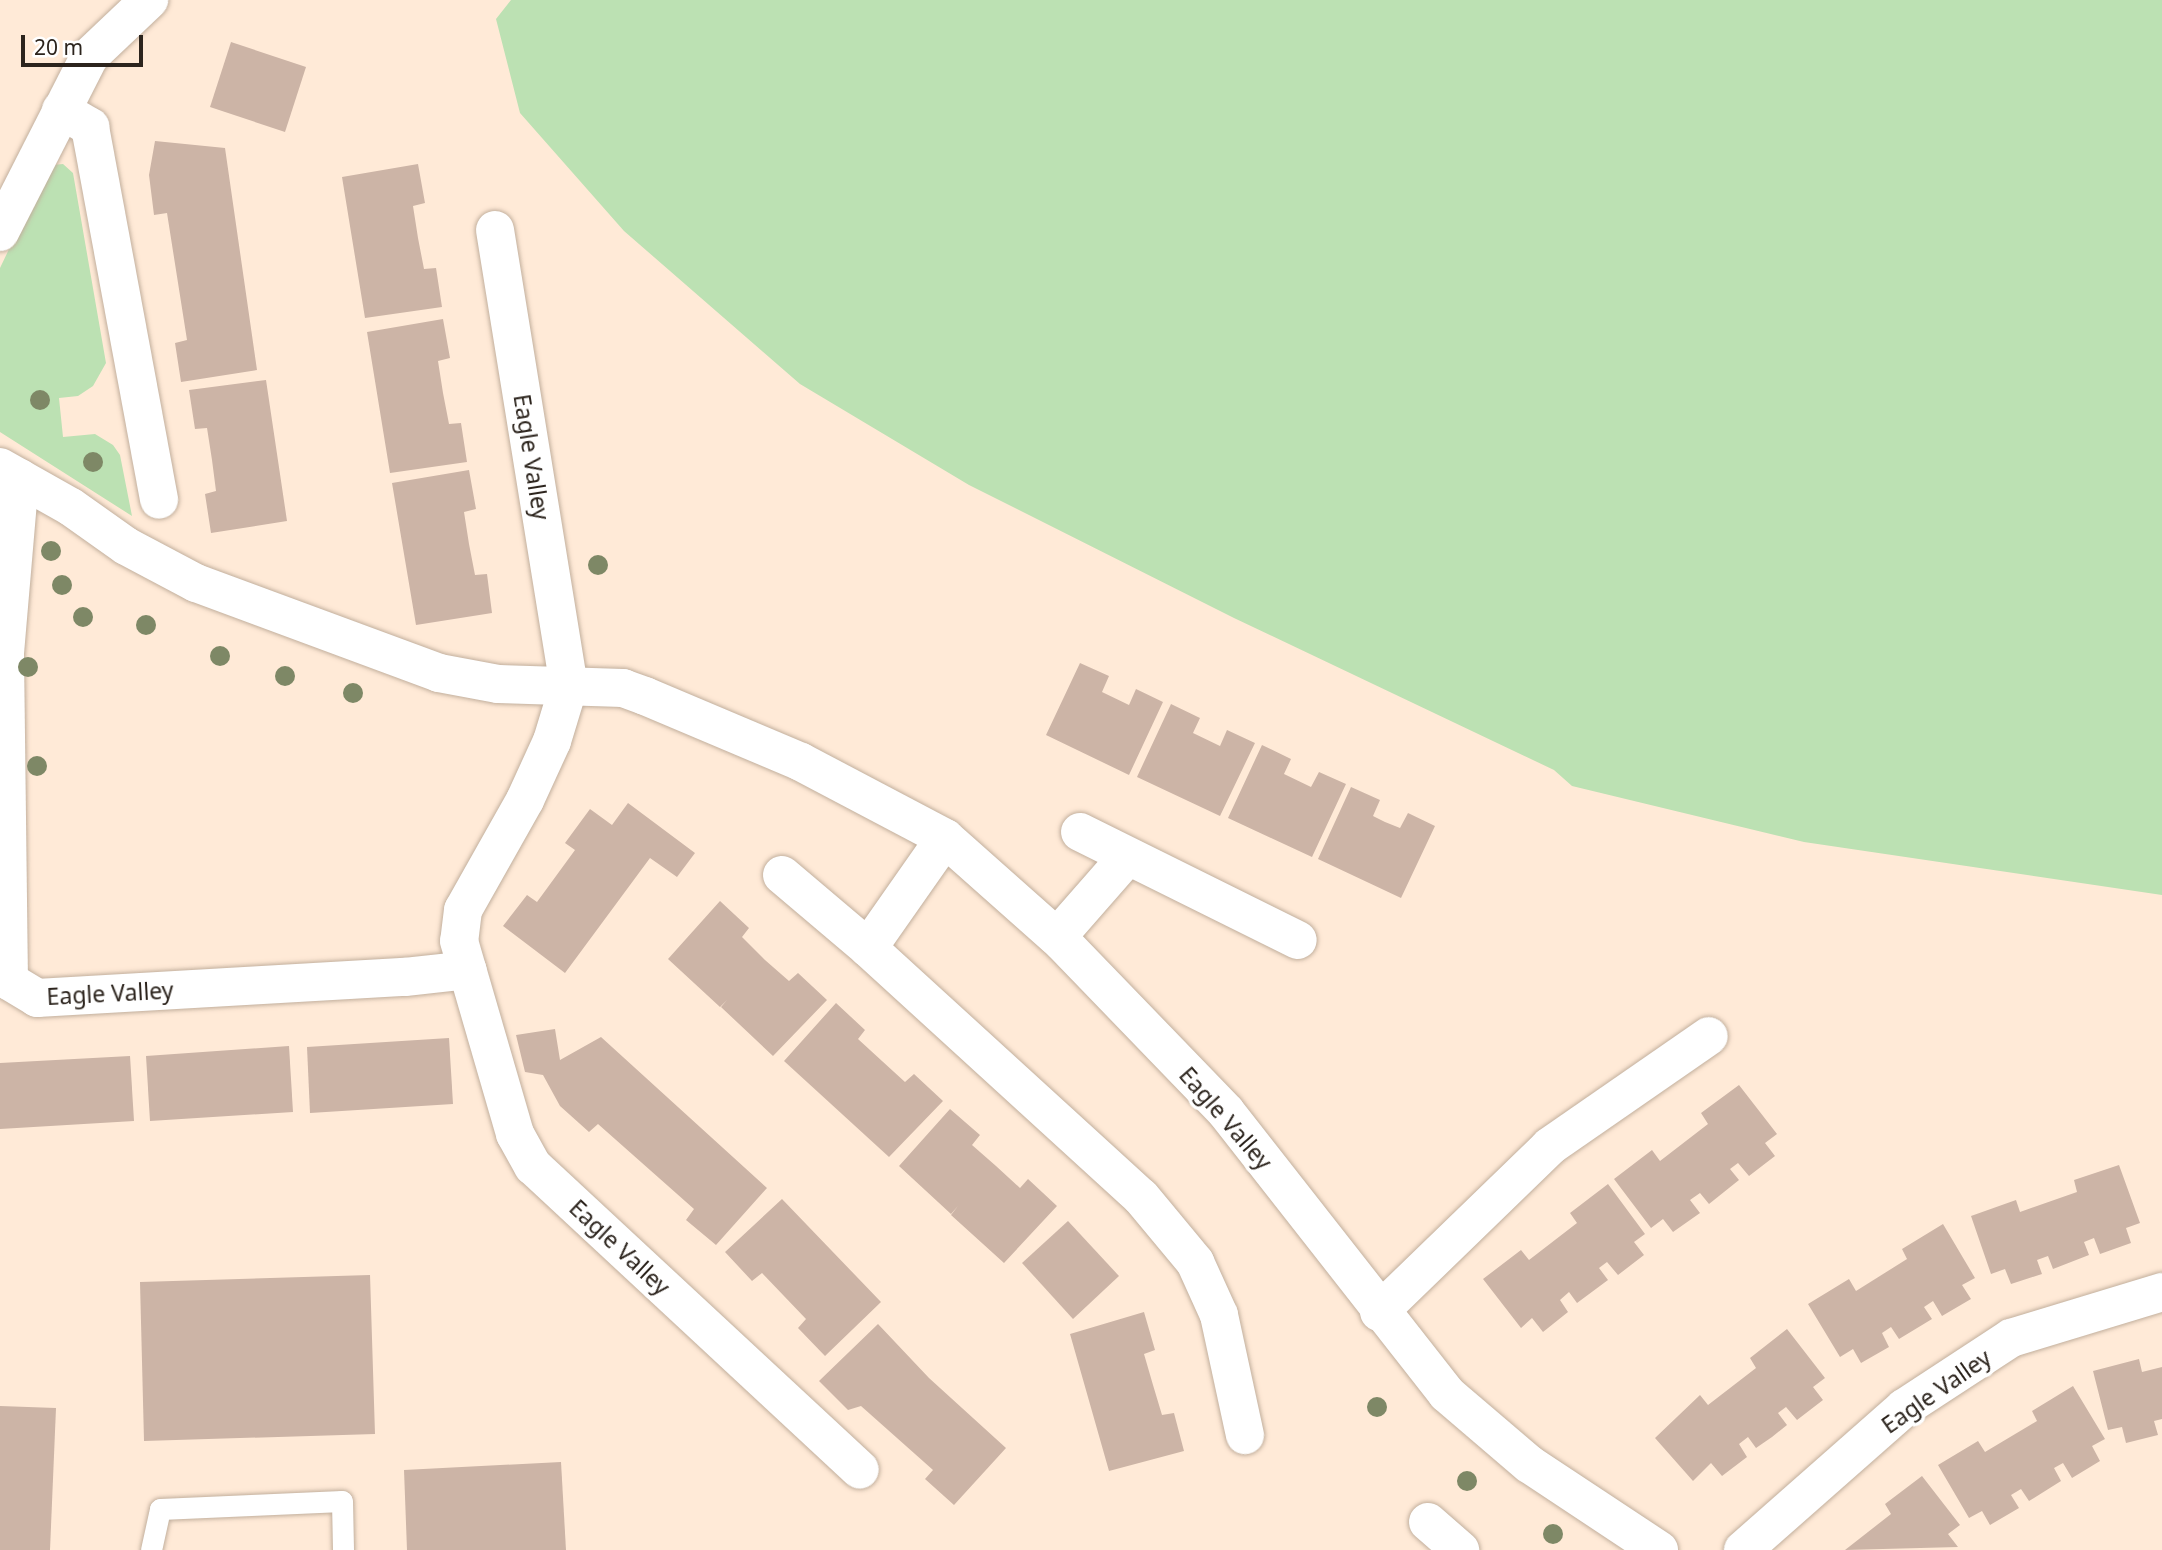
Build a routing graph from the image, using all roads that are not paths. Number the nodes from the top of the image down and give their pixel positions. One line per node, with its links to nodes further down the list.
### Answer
1 (149, 0): 2 (street)
2 (61, 110): 4 (street); 6 (street)
3 (495, 230): 7 (street, Eagle Valley)
4 (0, 232)
5 (10, 472): 7 (street, Eagle Valley); 15 (street, Eagle Valley)
6 (159, 500)
7 (569, 685): 9 (street, Eagle Valley); 15 (street, Eagle Valley)
8 (1080, 832): 10 (street)
9 (945, 838): 12 (street, Eagle Valley); 14 (street)
10 (1128, 857): 12 (street); 13 (street)
11 (782, 875): 14 (street)
12 (1057, 937): 18 (street, Eagle Valley)
13 (1298, 940)
14 (868, 948): 19 (street)
15 (468, 970): 20 (street, Eagle Valley)
16 (1709, 1036): 18 (street)
17 (2162, 1292): 26 (street, Eagle Valley)
18 (1380, 1312): 25 (street, Eagle Valley)
19 (1245, 1435)
20 (860, 1470)
21 (1428, 1522): 24 (street)
22 (150, 1550): 23 (lane)
23 (343, 1550)
24 (1460, 1550)
25 (1659, 1550)
26 (1743, 1550)

